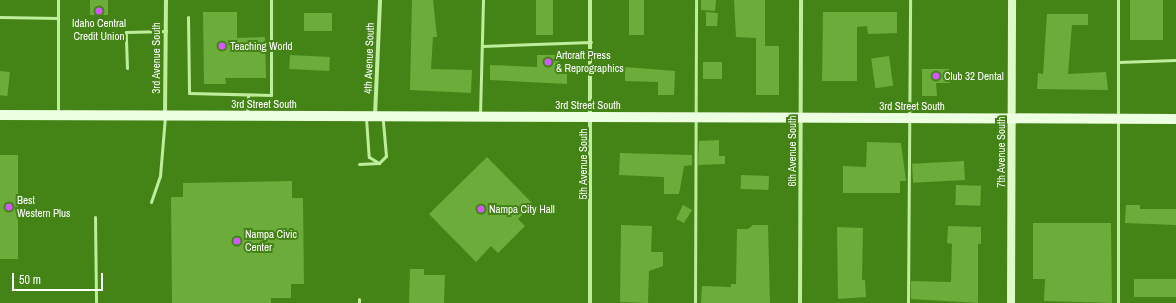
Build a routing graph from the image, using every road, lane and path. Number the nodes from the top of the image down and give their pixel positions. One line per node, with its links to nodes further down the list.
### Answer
1 (58, 0): 14 (lane)
2 (166, 0): 15 (street, 3rd Avenue South)
3 (271, 0): 21 (lane)
4 (380, 0): 26 (street, 4th Avenue South)
5 (483, 0): 17 (lane)
6 (590, 0): 16 (street, 5th Avenue South)
7 (696, 0): 29 (lane)
8 (801, 0): 30 (street, 6th Avenue South)
9 (910, 0): 31 (lane)
10 (1012, 0): 32 (street, 7th Avenue South)
11 (1118, 0): 19 (lane)
12 (0, 17): 14 (lane)
13 (188, 17): 21 (lane)
14 (58, 18): 23 (lane)
15 (166, 31): 20 (lane); 24 (street, 3rd Avenue South)
16 (591, 42): 17 (lane); 28 (street, 5th Avenue South)
17 (482, 46): 27 (lane)
18 (1176, 60): 19 (lane)
19 (1118, 62): 33 (lane)
20 (127, 68)
21 (248, 94): 25 (lane)
22 (0, 115): 23 (main road, 3rd Street South)
23 (58, 115): 24 (main road, 3rd Street South)
24 (165, 116): 25 (main road, 3rd Street South); 37 (lane)
25 (247, 116): 26 (main road, 3rd Street South)
26 (374, 116): 27 (main road, 3rd Street South); 35 (lane); 35 (lane)
27 (480, 117): 28 (main road, 3rd Street South)
28 (591, 117): 29 (main road, 3rd Street South); 40 (street, 5th Avenue South)
29 (695, 117): 30 (main road, 3rd Street South); 41 (lane)
30 (801, 118): 31 (main road, 3rd Street South); 42 (street, 6th Avenue South)
31 (910, 118): 32 (main road, 3rd Street South); 43 (lane)
32 (1012, 118): 33 (main road, 3rd Street South); 44 (street, 7th Avenue South)
33 (1118, 119): 34 (main road, 3rd Street South); 45 (lane)
34 (1176, 119)
35 (378, 163): 36 (lane)
36 (359, 164)
37 (151, 202)
38 (95, 217): 39 (lane)
39 (96, 303)
40 (590, 303)
41 (695, 303)
42 (800, 303)
43 (908, 303)
44 (1011, 303)
45 (1118, 303)

